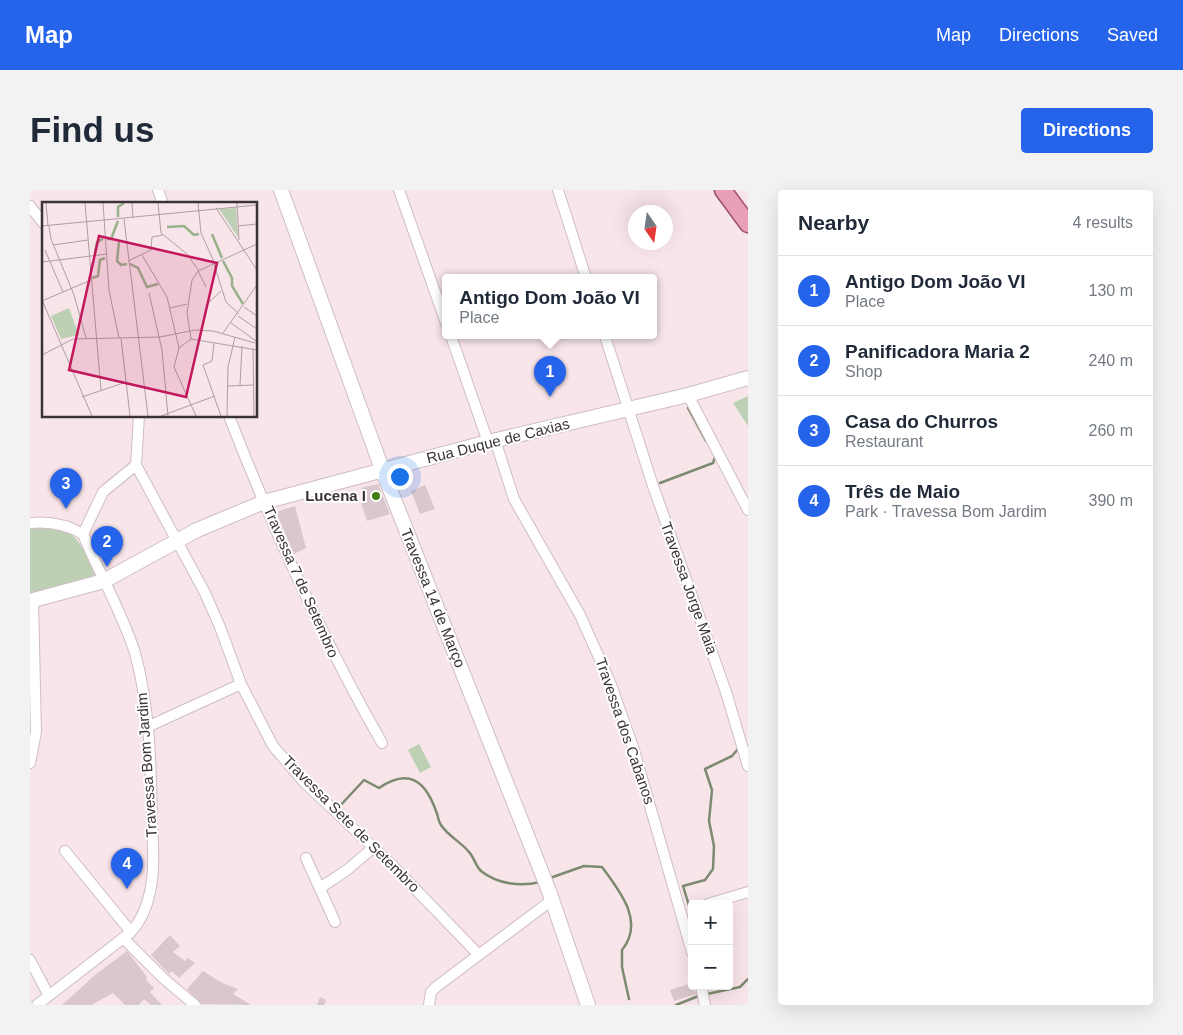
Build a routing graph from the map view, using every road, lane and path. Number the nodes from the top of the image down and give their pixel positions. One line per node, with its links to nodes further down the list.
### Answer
1 (158, 190): 7 (street)
2 (281, 190): 23 (street, Travessa 14 de Março)
3 (558, 190): 12 (street)
4 (724, 190): 11 (main road)
5 (734, 190): 9 (main road)
6 (402, 191): 13 (street)
7 (162, 202)
8 (30, 206): 10 (street)
9 (748, 208)
10 (42, 221)
11 (748, 224)
12 (585, 274)
13 (442, 311)
14 (452, 339): 21 (street, Travessa dos Cabanos)
15 (606, 339): 18 (street, Travessa Jorge Maia)
16 (748, 378): 17 (street, Rua Duque de Caxias)
17 (688, 395): 18 (street, Rua Duque de Caxias); 25 (street)
18 (630, 409): 21 (street, Rua Duque de Caxias); 33 (street, Travessa Jorge Maia)
19 (139, 418): 22 (street)
20 (230, 418): 24 (street, Travessa 7 de Setembro)
21 (492, 441): 23 (street, Rua Duque de Caxias); 44 (street, Travessa dos Cabanos)
22 (136, 464): 27 (street); 28 (street, Travessa Sete de Setembro)
23 (382, 469): 24 (street, Rua Duque de Caxias); 42 (street, Travessa 14 de Março)
24 (264, 502): 28 (street, Rua Duque de Caxias); 34 (street, Travessa 7 de Setembro)
25 (748, 510)
26 (30, 523): 27 (street)
27 (83, 534): 29 (street, Travessa Bom Jardim)
28 (176, 541): 29 (street, Rua Duque de Caxias); 31 (street, Travessa Sete de Setembro)
29 (104, 581): 30 (street, Rua Duque de Caxias); 32 (street, Travessa Bom Jardim)
30 (32, 600): 35 (street)
31 (241, 684): 32 (street); 37 (street, Travessa Sete de Setembro)
32 (147, 727): 46 (street, Travessa Bom Jardim)
33 (744, 736): 36 (street, Travessa Jorge Maia)
34 (382, 743)
35 (30, 763)
36 (748, 766)
37 (374, 847): 40 (street); 48 (street, Travessa Sete de Setembro)
38 (65, 850): 46 (street)
39 (306, 858): 40 (street)
40 (320, 888): 45 (street)
41 (748, 892): 43 (street)
42 (552, 900): 48 (street); 54 (street, Travessa 14 de Março)
43 (721, 900)
44 (687, 910): 47 (street, Travessa dos Cabanos)
45 (335, 922)
46 (127, 935): 51 (street, Travessa Bom Jardim); 52 (street)
47 (691, 945)
48 (479, 955): 53 (street)
49 (30, 960): 51 (street)
50 (701, 990): 55 (street)
51 (43, 1001)
52 (195, 1005)
53 (429, 1005)
54 (588, 1005)
55 (705, 1005)

